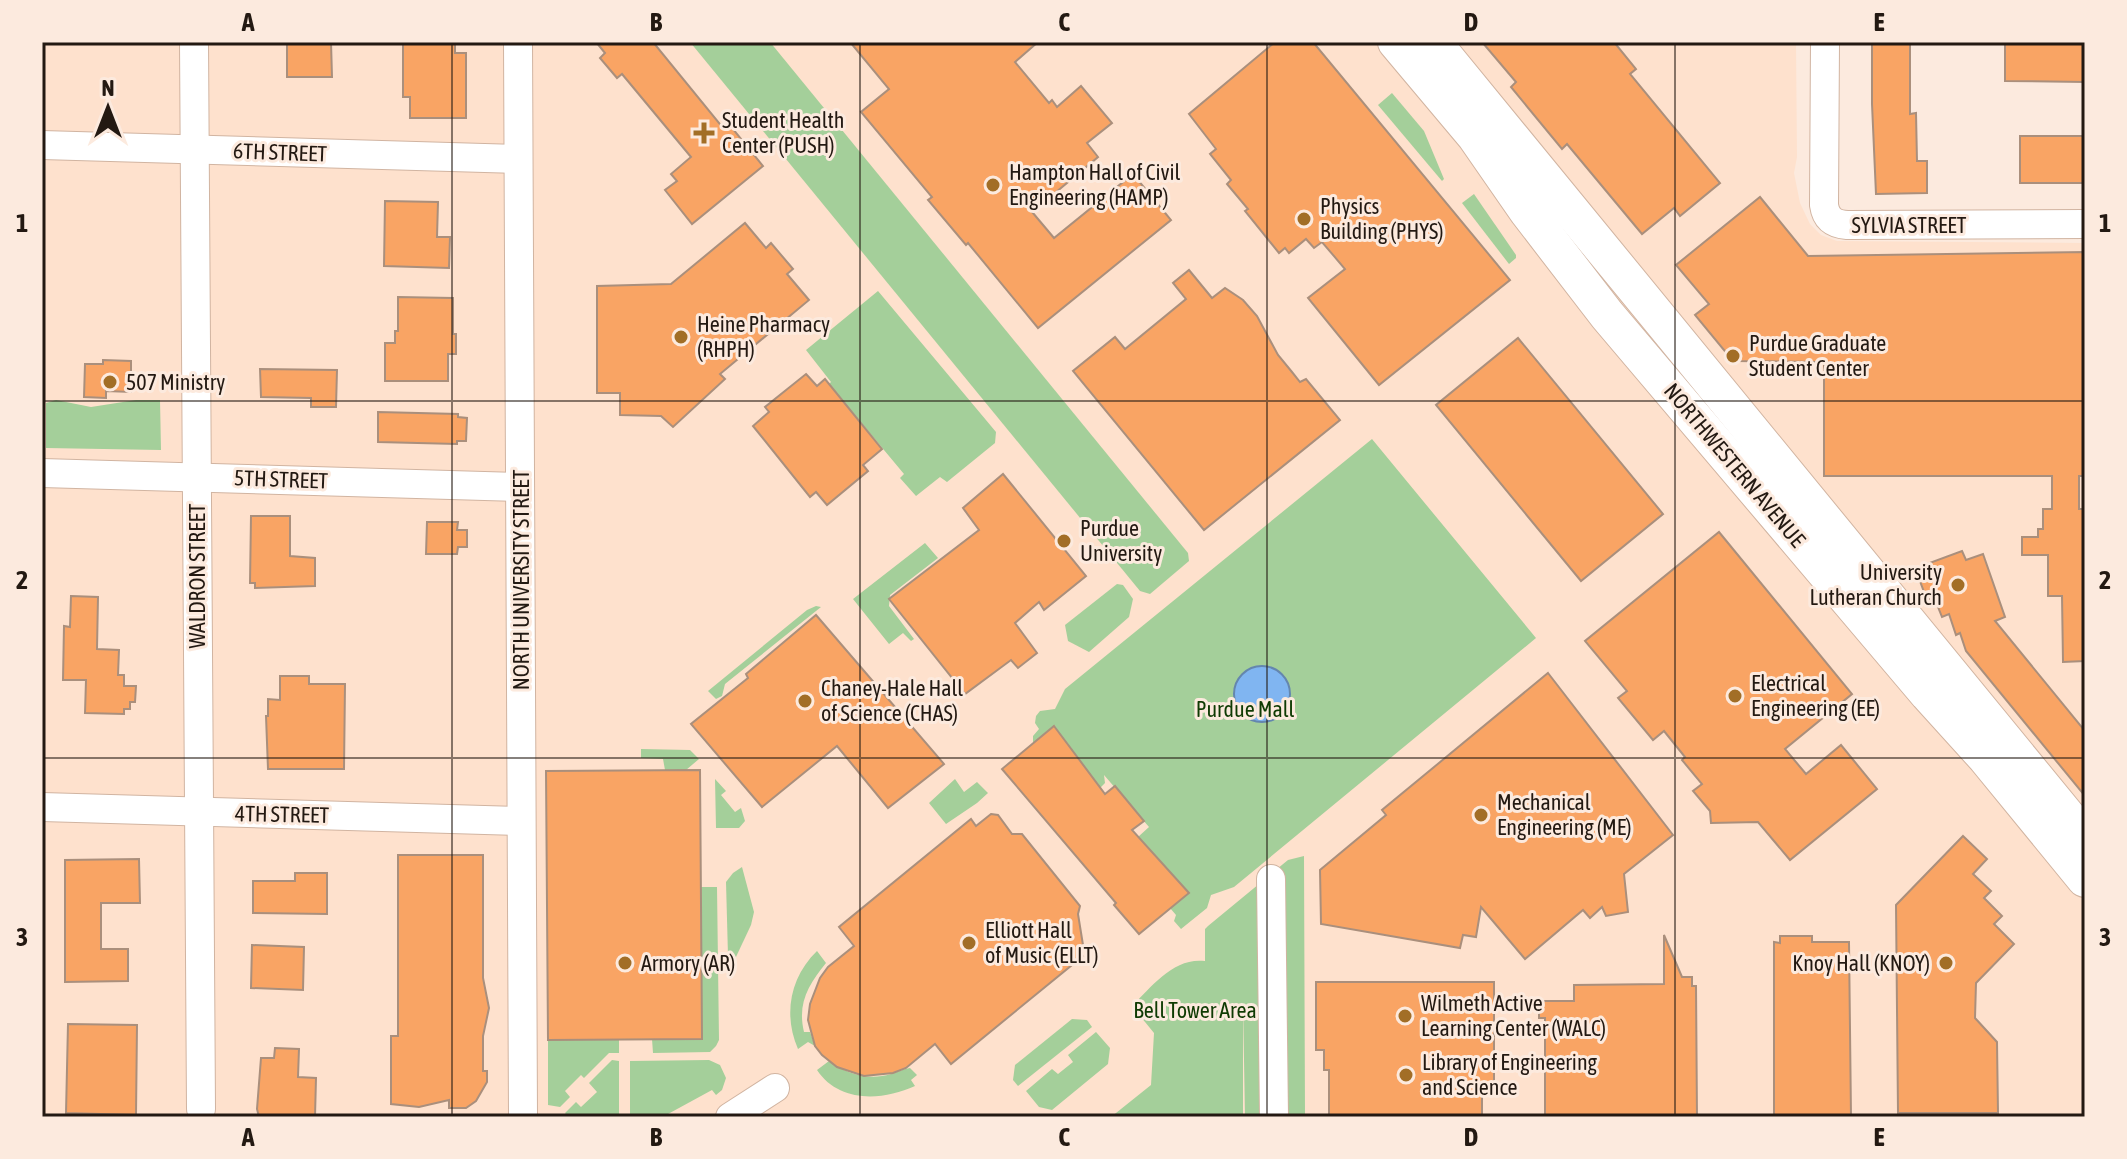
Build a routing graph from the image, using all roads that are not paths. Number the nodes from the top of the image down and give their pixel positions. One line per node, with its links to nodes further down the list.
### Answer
1 (194, 42): 7 (street, WALDRON STREET)
2 (518, 42): 8 (street, NORTH UNIVERSITY STREET)
3 (1396, 42): 18 (main road, NORTHWESTERN AVENUE)
4 (1433, 42): 16 (main road, NORTHWESTERN AVENUE)
5 (1825, 42): 9 (street, SYLVIA STREET)
6 (42, 145): 7 (street, 6TH STREET)
7 (194, 149): 8 (street, 6TH STREET); 11 (street, WALDRON STREET)
8 (518, 159): 12 (street, NORTH UNIVERSITY STREET)
9 (2085, 224)
10 (42, 473): 11 (street, 5TH STREET)
11 (196, 477): 12 (street, 5TH STREET); 14 (street, WALDRON STREET)
12 (520, 487): 15 (street, NORTH UNIVERSITY STREET)
13 (42, 807): 14 (street, 4TH STREET)
14 (199, 812): 15 (street, 4TH STREET); 20 (street, WALDRON STREET)
15 (521, 821): 21 (street, NORTH UNIVERSITY STREET)
16 (2085, 838)
17 (1271, 879): 23 (street)
18 (2085, 879)
19 (775, 1088): 22 (street)
20 (201, 1109)
21 (523, 1117)
22 (730, 1117)
23 (1274, 1117)

